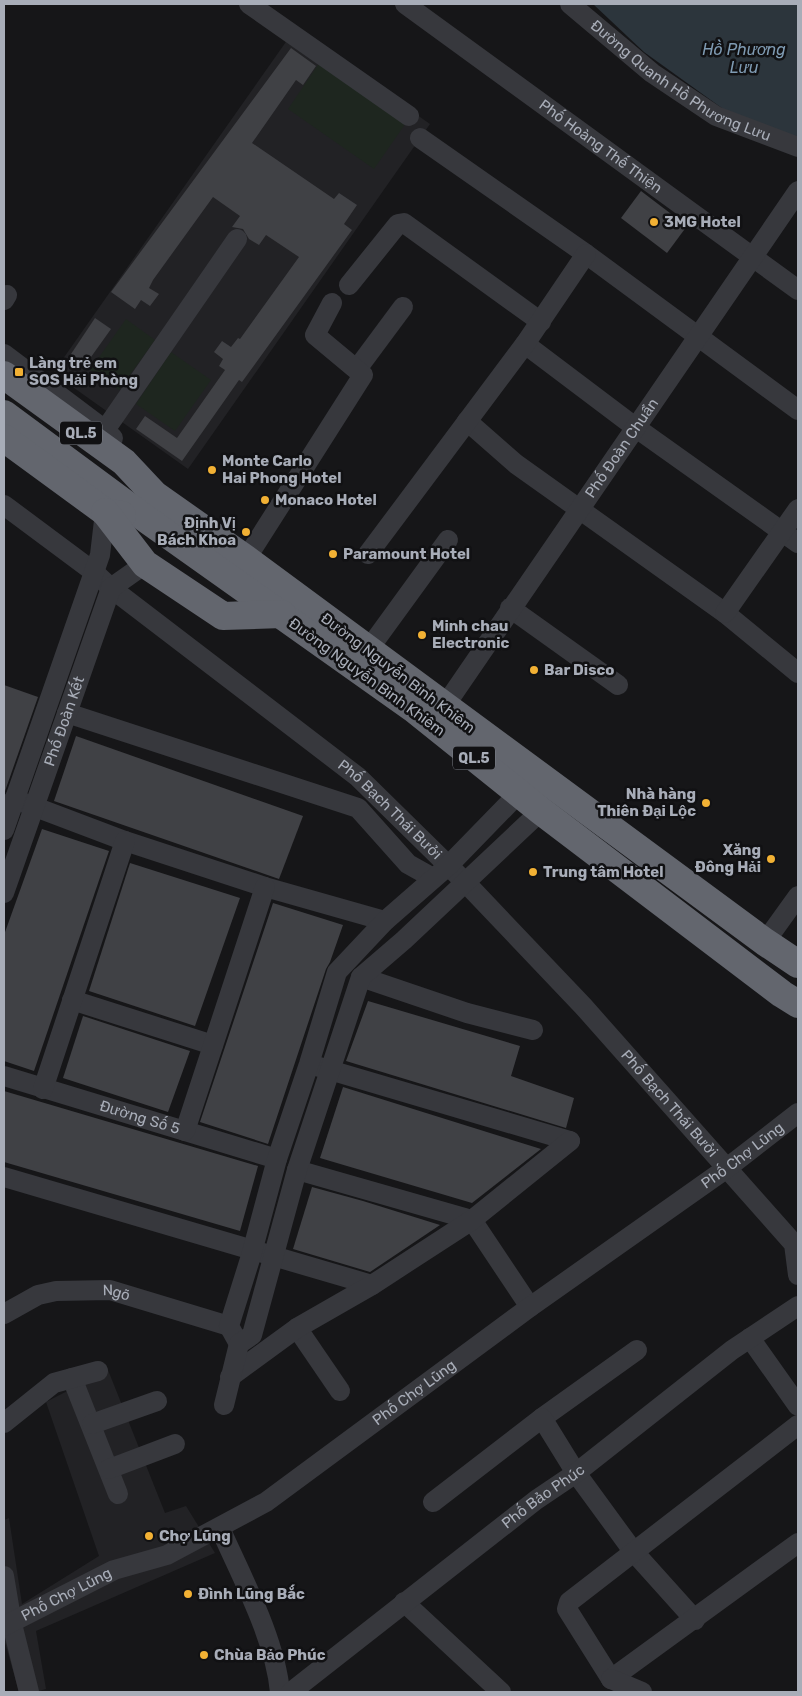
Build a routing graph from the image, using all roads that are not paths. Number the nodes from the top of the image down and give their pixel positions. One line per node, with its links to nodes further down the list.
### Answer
1 (249, 4): 4 (street)
2 (405, 4): 10 (street, Phố Hoàng Thế Thiện)
3 (570, 4): 6 (street, Đường Quanh Hồ Phương Lưu)
4 (409, 116)
5 (420, 138): 9 (street)
6 (798, 147)
7 (798, 190): 10 (street, Phố Đoàn Chuẩn)
8 (237, 239): 26 (street)
9 (586, 254): 15 (street); 16 (street)
10 (754, 255): 12 (street, Phố Hoàng Thế Thiện); 16 (street, Phố Đoàn Chuẩn)
11 (349, 285): 15 (street)
12 (798, 290)
13 (332, 303): 19 (street)
14 (403, 307): 19 (street)
15 (541, 322): 17 (street)
16 (698, 336): 22 (street); 25 (street, Phố Đoàn Chuẩn)
17 (525, 344): 24 (street); 25 (street)
18 (4, 354): 26 (street)
19 (357, 370): 37 (street)
20 (4, 375): 28 (highway, Đường Nguyễn Bỉnh Khiêm / QL.5)
21 (4, 391): 30 (highway, QL.5)
22 (798, 410)
23 (4, 414): 30 (highway, QL.5)
24 (467, 421): 32 (street); 36 (street)
25 (635, 427): 32 (street, Phố Đoàn Chuẩn); 34 (street)
26 (105, 430): 28 (street)
27 (4, 438): 33 (highway, Đường Nguyễn Bỉnh Khiêm / QL.5)
28 (124, 462): 30 (highway, Đường Nguyễn Bỉnh Khiêm / QL.5)
29 (4, 506): 39 (street, Phố Bạch Thái Bưởi)
30 (150, 507): 33 (highway, Đường Nguyễn Bỉnh Khiêm / QL.5); 37 (highway, Đường Nguyễn Bỉnh Khiêm / QL.5); 43 (highway, Đường Nguyễn Bình Khiêm / QL.5)
31 (798, 509): 34 (street)
32 (578, 510): 41 (street, Phố Đoàn Chuẩn); 42 (street)
33 (104, 512): 38 (highway); 39 (street, Phố Đoàn Kết)
34 (791, 537): 42 (street)
35 (448, 540): 44 (street)
36 (368, 554)
37 (246, 560): 44 (highway, Đường Nguyễn Bỉnh Khiêm / QL.5)
38 (145, 564): 40 (street); 43 (highway)
39 (94, 572): 40 (street, Phố Bạch Thái Bưởi); 50 (street, Phố Đoàn Kết)
40 (111, 588): 48 (street, Phố Đoàn Kết); 55 (street, Phố Bạch Thái Bưởi)
41 (510, 608): 46 (street); 47 (street, Phố Đoàn Chuẩn)
42 (725, 613): 45 (street)
43 (282, 614): 49 (highway, Đường Nguyễn Bình Khiêm / QL.5)
44 (368, 650): 47 (highway, Đường Nguyễn Bỉnh Khiêm / QL.5)
45 (798, 673)
46 (618, 685)
47 (444, 707): 61 (highway, Đường Nguyễn Bỉnh Khiêm / QL.5)
48 (67, 713): 51 (street, Phố Đoàn Kết); 55 (street)
49 (518, 794): 52 (highway, Đường Nguyễn Bình Khiêm / QL.5); 55 (street)
50 (14, 799): 51 (street); 53 (street, Phố Đoàn Kết)
51 (34, 805): 54 (street); 58 (street, Phố Đoàn Kết)
52 (541, 812): 56 (street); 65 (highway, Đường Nguyễn Bình Khiêm / QL.5)
53 (4, 830)
54 (125, 842): 57 (street); 64 (street)
55 (441, 872): 56 (street, Phố Bạch Thái Bưởi); 60 (street)
56 (466, 883): 63 (street); 75 (street, Phố Bạch Thái Bưởi)
57 (265, 887): 60 (street); 67 (street)
58 (4, 893)
59 (798, 896): 61 (street)
60 (385, 921): 68 (street)
61 (765, 942): 62 (highway, Đường Nguyễn Bỉnh Khiêm / QL.5)
62 (798, 964)
63 (361, 977): 66 (street); 69 (street)
64 (72, 1000): 67 (street); 71 (street)
65 (798, 1004)
66 (533, 1030)
67 (213, 1045): 73 (street)
68 (309, 1064): 69 (street); 74 (street)
69 (329, 1070): 76 (street); 78 (street)
70 (4, 1076): 71 (street, Đường Số 5)
71 (43, 1088): 73 (street, Đường Số 5)
72 (798, 1113): 75 (street, Phố Chợ Lũng)
73 (185, 1131): 74 (street, Đường Số 5)
74 (277, 1159): 79 (street)
75 (727, 1168): 81 (street); 84 (street, Phố Chợ Lũng)
76 (297, 1170): 78 (street); 80 (street)
77 (4, 1177): 79 (street)
78 (472, 1220): 82 (street); 84 (street)
79 (252, 1250): 80 (street); 86 (street)
80 (275, 1258): 82 (street); 89 (street)
81 (798, 1275)
82 (372, 1285): 87 (street)
83 (798, 1306): 88 (street, Phố Bảo Phúc)
84 (530, 1307): 107 (street, Phố Chợ Lũng)
85 (4, 1314): 86 (street, Ngõ)
86 (229, 1326): 89 (street)
87 (297, 1328): 92 (street); 94 (street)
88 (750, 1338): 97 (street); 104 (street, Phố Bảo Phúc)
89 (239, 1344): 92 (street)
90 (637, 1350): 98 (street)
91 (98, 1370): 93 (street)
92 (230, 1377): 96 (street)
93 (72, 1378): 99 (street); 100 (street)
94 (340, 1391)
95 (157, 1401): 100 (street)
96 (224, 1405)
97 (798, 1406)
98 (542, 1418): 104 (street); 106 (street)
99 (4, 1423)
100 (92, 1424): 103 (street)
101 (798, 1425): 109 (street)
102 (175, 1444): 103 (street)
103 (109, 1469): 105 (street)
104 (576, 1473): 109 (street); 111 (street, Phố Bảo Phúc)
105 (118, 1494)
106 (433, 1502)
107 (220, 1528): 113 (street, Phố Chợ Lũng); 116 (street)
108 (798, 1543): 112 (street)
109 (632, 1550): 112 (street); 114 (street)
110 (4, 1576): 113 (street)
111 (404, 1602): 117 (street, Phố Bảo Phúc); 118 (street)
112 (695, 1620): 114 (street)
113 (8, 1625): 115 (street)
114 (612, 1679): 119 (street)
115 (29, 1692)
116 (280, 1692)
117 (291, 1692)
118 (501, 1692)
119 (642, 1692)

